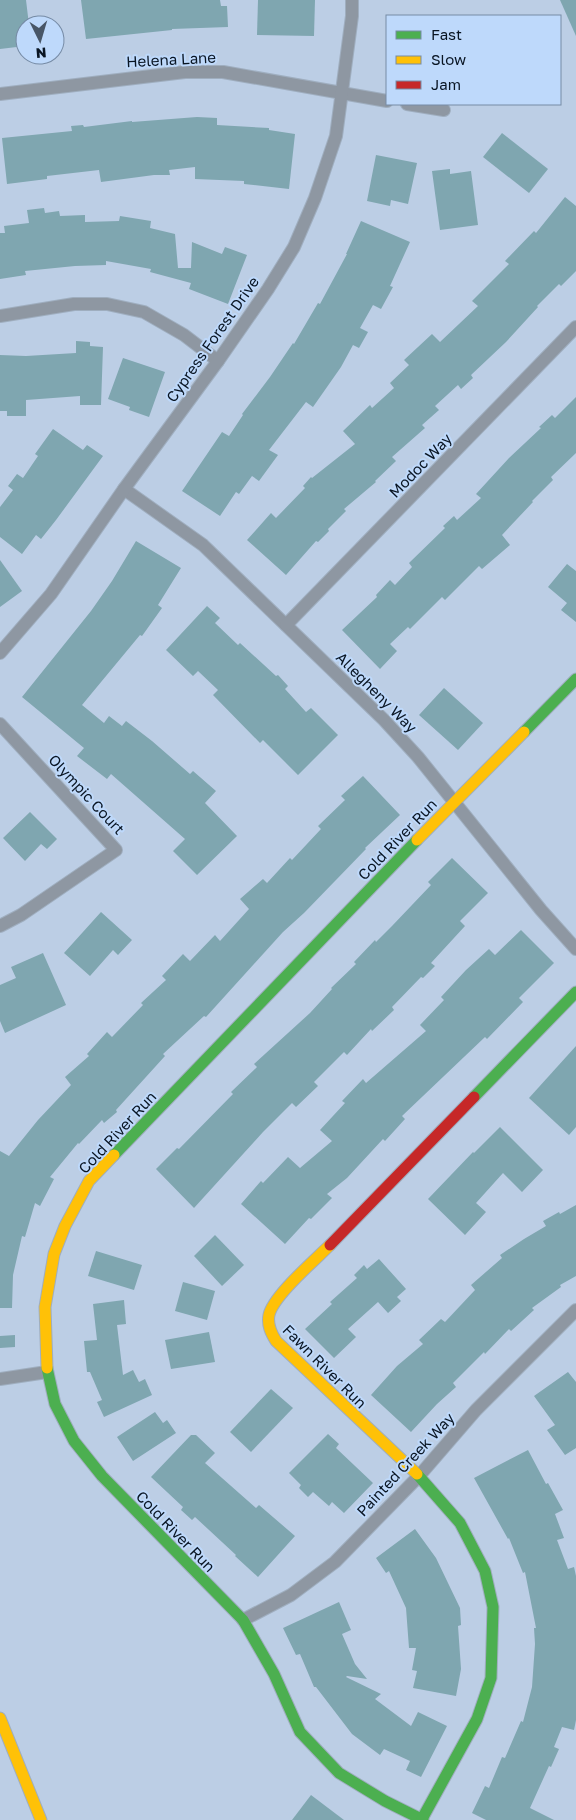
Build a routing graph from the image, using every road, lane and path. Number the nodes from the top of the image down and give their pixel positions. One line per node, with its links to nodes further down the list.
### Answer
1 (352, 0): 2 (street, Cypress Forest Drive)
2 (342, 93): 3 (street, Helena Lane); 4 (street, Helena Lane); 9 (street, Cypress Forest Drive)
3 (0, 94)
4 (386, 100)
5 (413, 105): 6 (street)
6 (444, 110)
7 (0, 316): 9 (street)
8 (576, 327): 11 (street, Modoc Way)
9 (218, 361): 10 (street, Cypress Forest Drive)
10 (124, 489): 11 (street, Allegheny Way); 12 (street, Cypress Forest Drive)
11 (286, 626): 15 (street, Allegheny Way)
12 (0, 654)
13 (576, 679): 15 (street, Cold River Run)
14 (0, 724): 16 (street, Olympic Court)
15 (453, 803): 17 (street, Allegheny Way); 20 (street, Cold River Run)
16 (0, 926)
17 (576, 948)
18 (576, 992): 22 (street, Fawn River Run)
19 (576, 1310): 22 (street, Painted Creek Way)
20 (47, 1372): 21 (street); 23 (street, Cold River Run)
21 (0, 1379)
22 (419, 1476): 23 (street, Painted Creek Way); 26 (street, Fawn River Run)
23 (243, 1620): 26 (street, Cold River Run)
24 (0, 1718): 25 (street)
25 (41, 1820)
26 (422, 1820)

